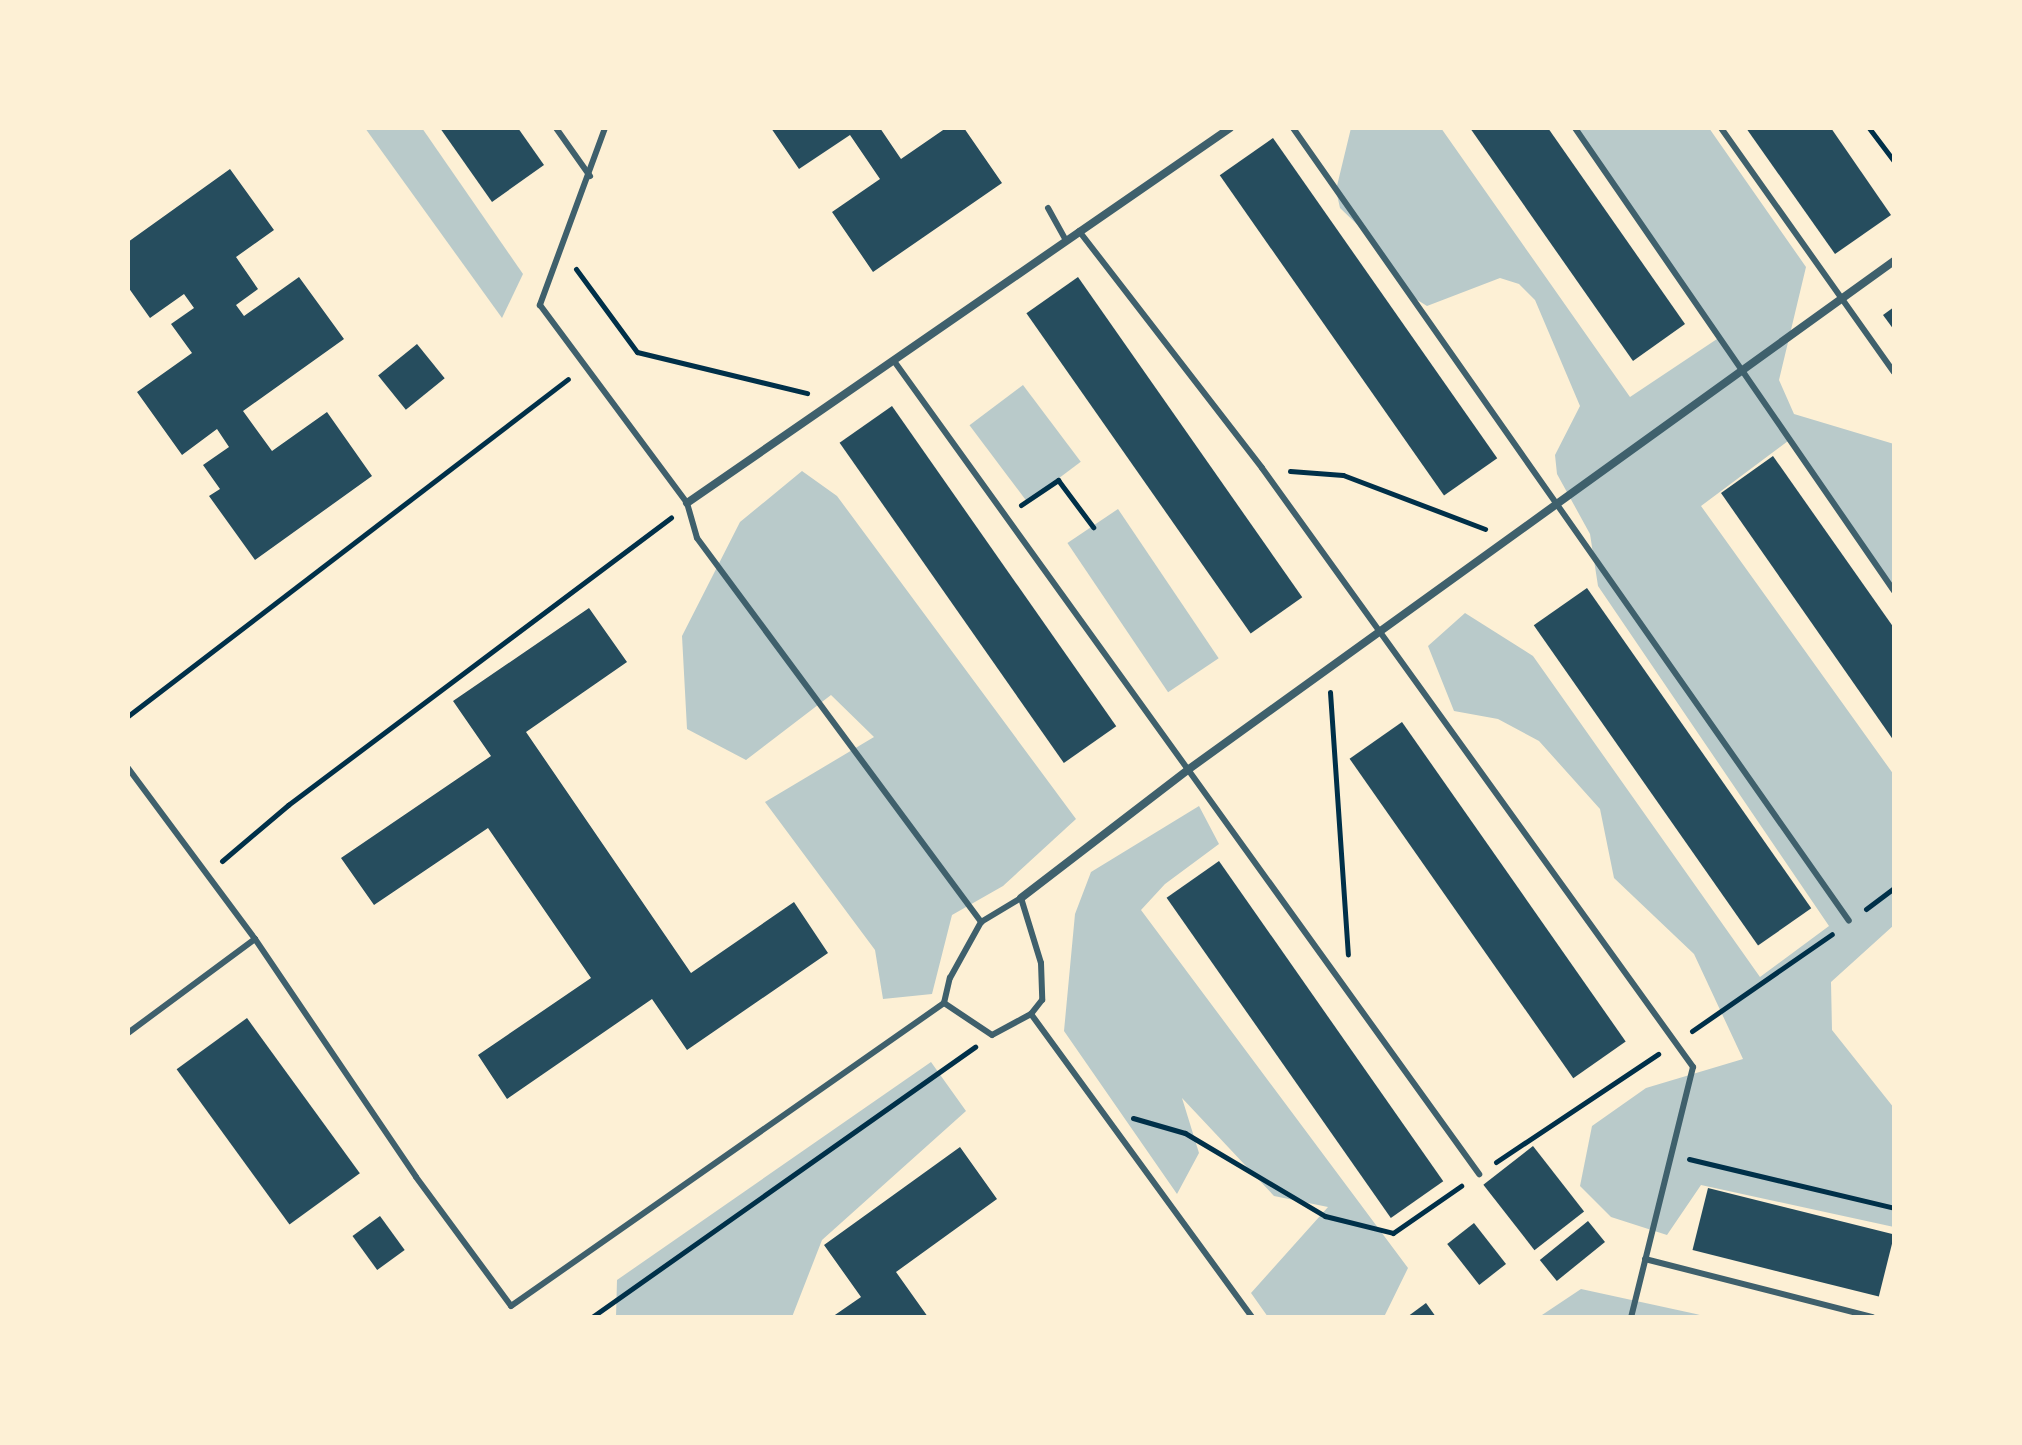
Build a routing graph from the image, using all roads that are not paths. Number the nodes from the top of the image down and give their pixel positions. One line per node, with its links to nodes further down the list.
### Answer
1 (556, 128): 7 (lane)
2 (605, 128): 7 (lane)
3 (1230, 128): 9 (street)
4 (1293, 128): 17 (lane)
5 (1575, 128): 15 (lane)
6 (1721, 128): 12 (lane)
7 (590, 176): 16 (lane)
8 (1048, 208): 10 (lane)
9 (1079, 231): 10 (street); 19 (lane)
10 (1066, 240): 13 (street)
11 (1894, 261): 12 (street)
12 (1843, 298): 14 (lane); 15 (street)
13 (894, 361): 16 (street); 21 (lane)
14 (1894, 372)
15 (1745, 373): 17 (street); 18 (lane)
16 (687, 503): 24 (lane)
17 (1556, 508): 19 (street); 23 (lane)
18 (1894, 591)
19 (1380, 636): 21 (street); 30 (lane)
20 (128, 768): 25 (lane)
21 (1189, 769): 22 (street); 29 (lane)
22 (1021, 898): 24 (lane); 27 (lane)
23 (1849, 921)
24 (981, 922): 26 (lane)
25 (255, 939): 26 (lane); 28 (lane)
26 (944, 1003): 27 (lane)
27 (1031, 1014): 31 (lane)
28 (128, 1033)
29 (1479, 1174)
30 (1645, 1259): 32 (lane); 33 (lane)
31 (1252, 1317)
32 (1631, 1317)
33 (1873, 1317)

